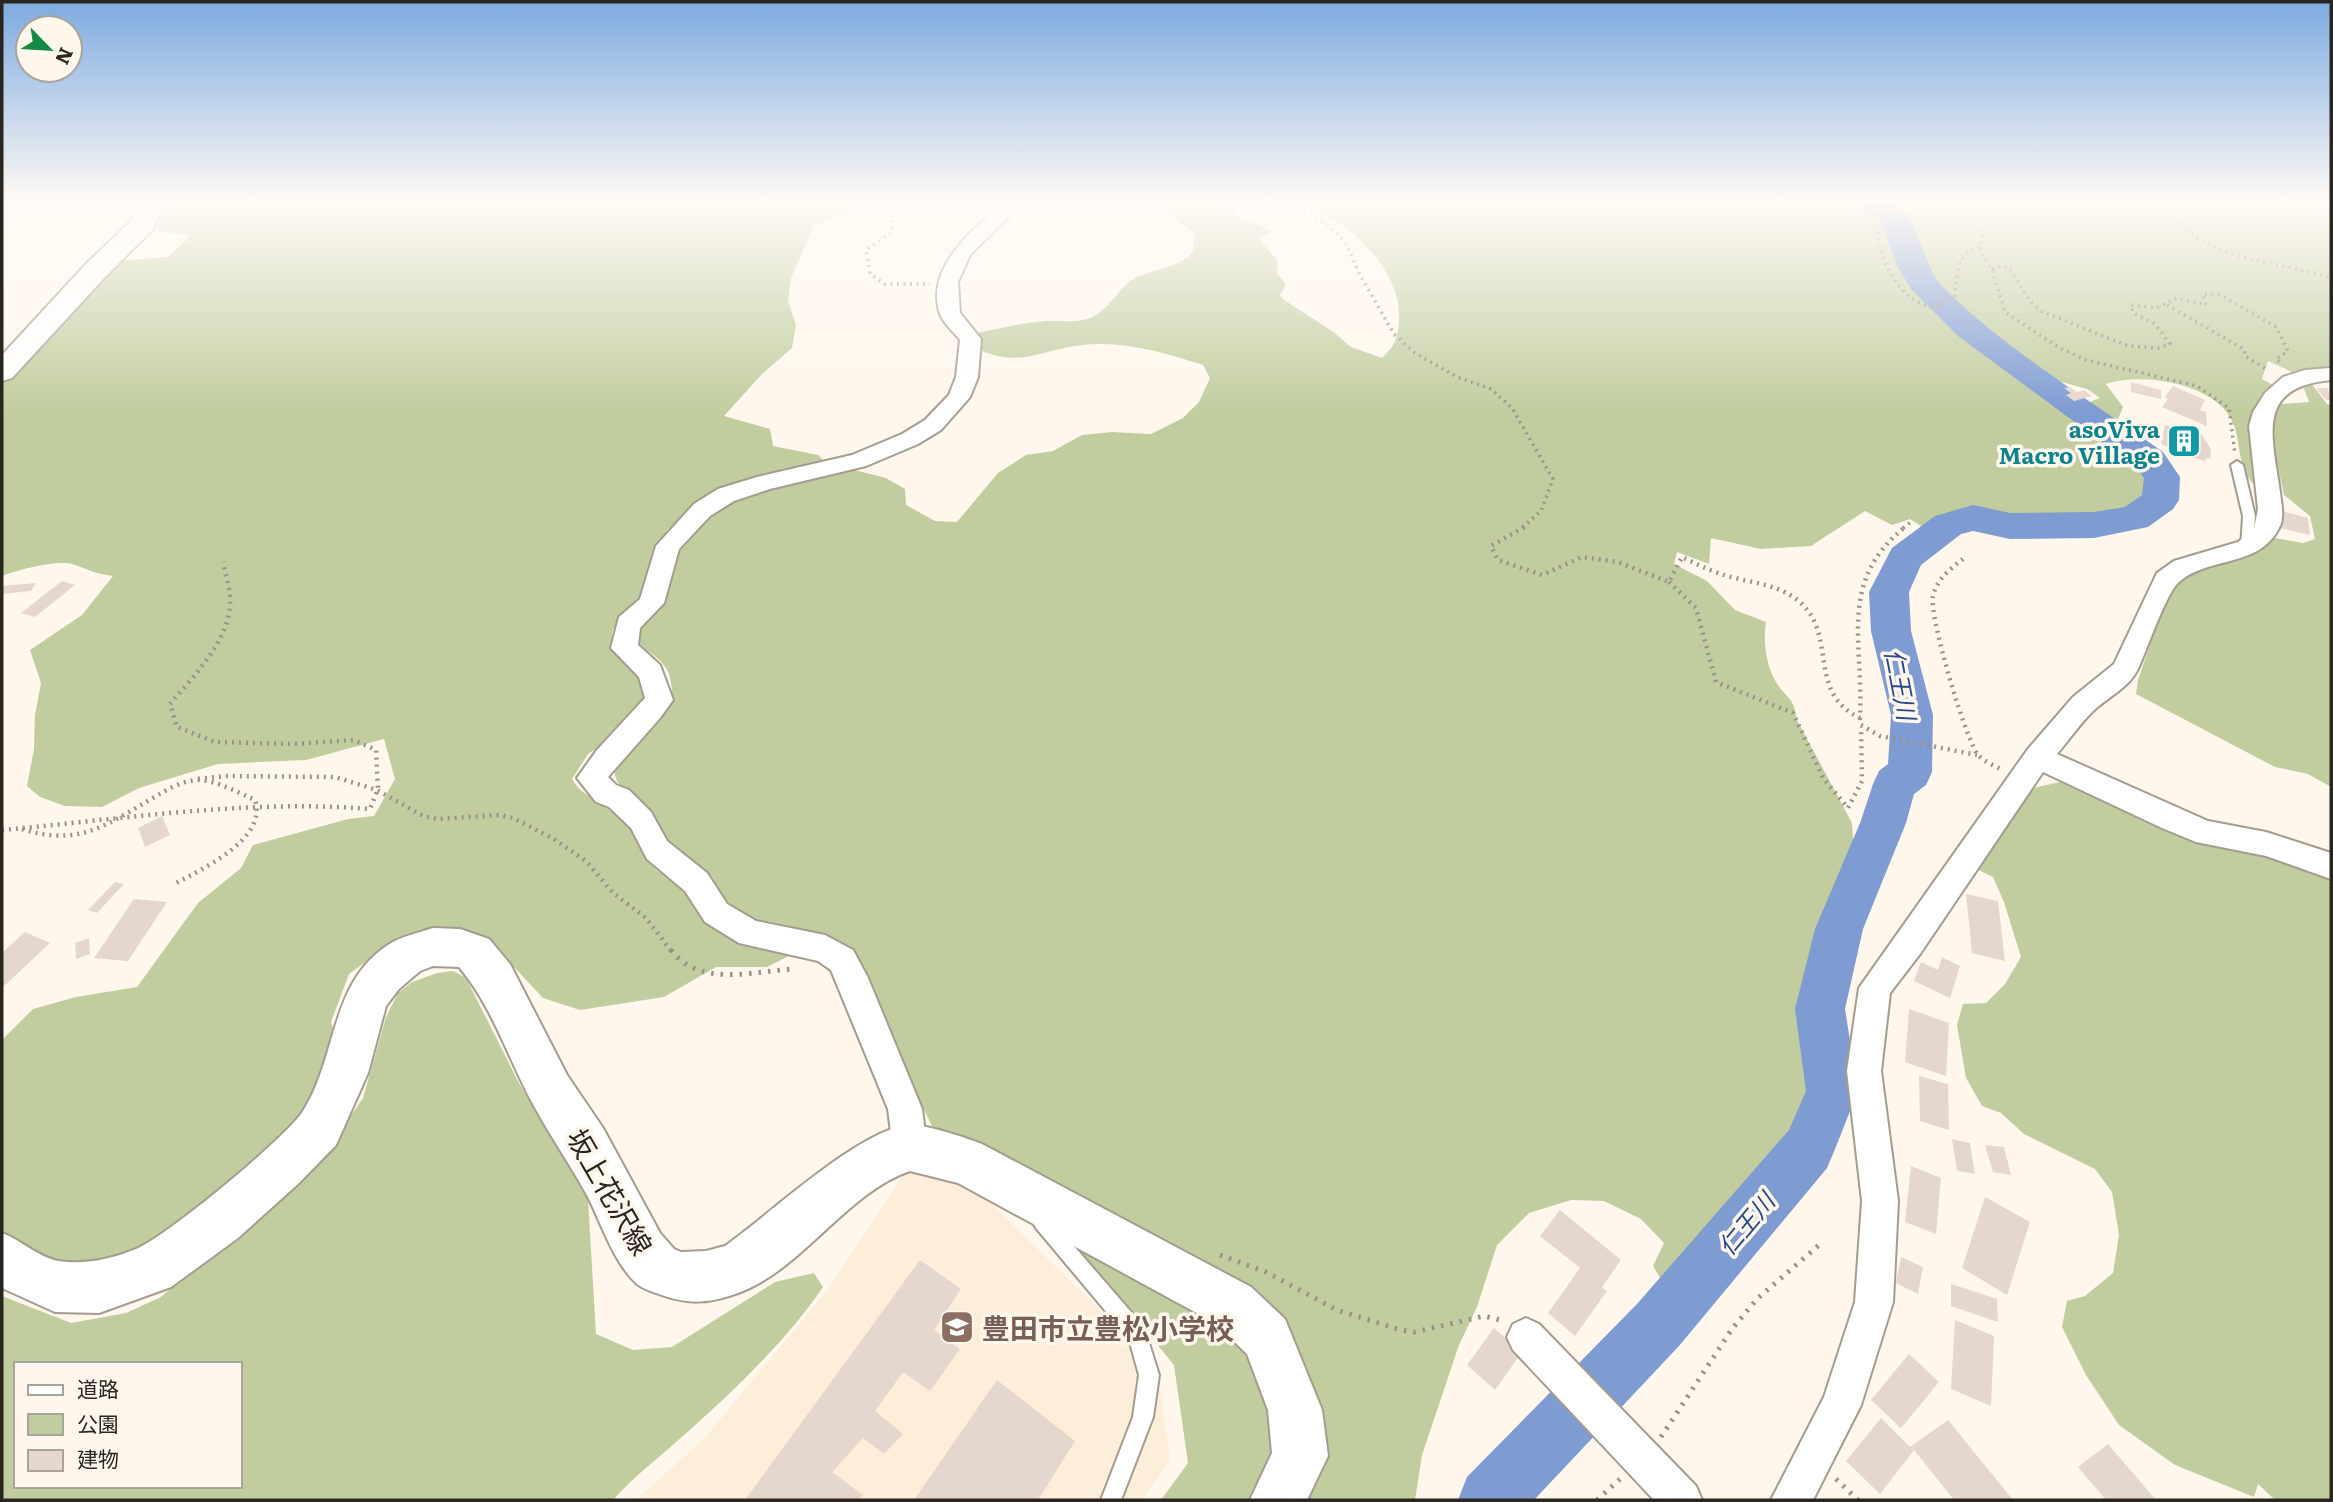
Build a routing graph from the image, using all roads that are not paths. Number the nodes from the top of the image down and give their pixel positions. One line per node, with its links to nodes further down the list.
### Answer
1 (95, 271): 3 (main road)
2 (953, 271): 9 (street)
3 (2, 372)
4 (2331, 374): 6 (street)
5 (2237, 465): 6 (lane)
6 (2247, 548): 7 (street)
7 (2030, 769): 8 (street); 16 (street)
8 (2331, 866)
9 (910, 1148): 10 (main road); 11 (main road, 坂上花沢線)
10 (1009, 1183): 13 (lane); 14 (main road)
11 (2, 1258)
12 (1526, 1337): 15 (street)
13 (1111, 1500)
14 (1278, 1500)
15 (1682, 1500)
16 (1791, 1500)

